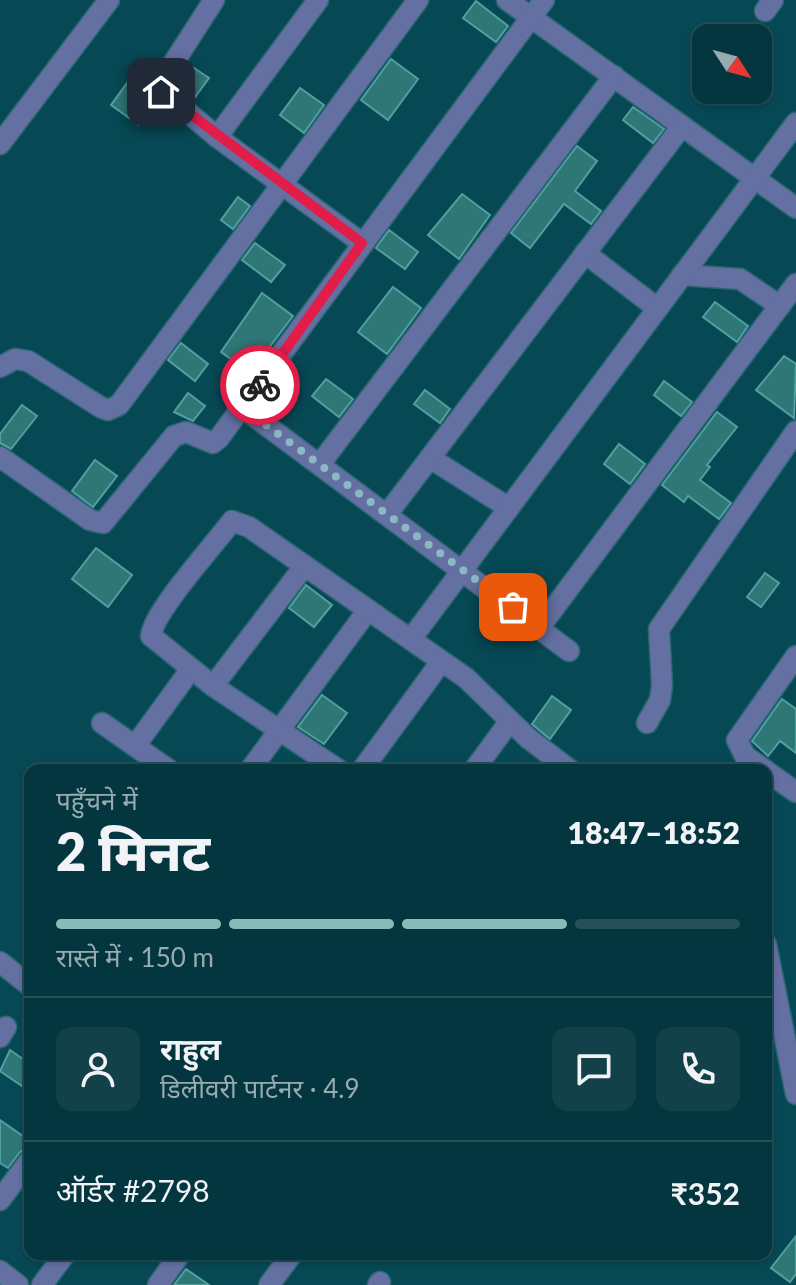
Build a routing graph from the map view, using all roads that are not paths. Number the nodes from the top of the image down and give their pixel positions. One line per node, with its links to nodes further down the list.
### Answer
1 (109, 0): 12 (street)
2 (214, 0): 11 (street)
3 (318, 0): 11 (street)
4 (418, 0): 14 (street)
5 (507, 0): 7 (street)
6 (544, 0): 7 (street)
7 (531, 17): 8 (street); 16 (street)
8 (614, 76): 10 (street); 27 (street)
9 (796, 123): 13 (street)
10 (682, 126): 13 (street); 17 (street)
11 (217, 137): 14 (street)
12 (0, 144)
13 (755, 178): 15 (street); 18 (street)
14 (283, 185): 16 (street); 22 (street)
15 (796, 208)
16 (362, 243): 23 (street)
17 (585, 253): 21 (street); 26 (street)
18 (682, 275): 20 (street); 21 (street)
19 (796, 284): 20 (street)
20 (780, 306): 33 (street)
21 (657, 308): 28 (street)
22 (0, 367)
23 (243, 408): 25 (street); 27 (street)
24 (796, 431): 42 (street)
25 (0, 457)
26 (430, 458): 28 (street); 29 (street)
27 (320, 464): 29 (street)
28 (509, 508): 31 (street)
29 (388, 513): 31 (street)
30 (303, 568): 32 (street); 38 (street); 39 (street)
31 (464, 570): 33 (street); 34 (street)
32 (368, 610): 34 (street); 43 (street)
33 (539, 628): 35 (street)
34 (411, 639): 37 (street)
35 (569, 651)
36 (796, 656): 51 (street)
37 (441, 662): 40 (street); 48 (street)
38 (191, 669): 39 (street); 44 (street)
39 (213, 686): 43 (street)
40 (510, 721): 49 (street); 50 (street)
41 (102, 723): 44 (street)
42 (647, 723)
43 (280, 728): 46 (street); 47 (street)
44 (135, 746): 45 (street)
45 (160, 764)
46 (254, 764)
47 (331, 764)
48 (366, 764)
49 (478, 764)
50 (563, 764)
51 (757, 764)
52 (772, 774): 53 (street)
53 (796, 792)
54 (0, 962): 56 (street)
55 (772, 974): 57 (street)
56 (24, 981)
57 (796, 1094)
58 (24, 1168): 59 (street)
59 (0, 1200)
60 (61, 1260): 65 (street)
61 (176, 1260): 66 (street)
62 (288, 1260): 67 (street)
63 (0, 1271): 64 (street)
64 (18, 1285)
65 (42, 1285)
66 (158, 1285)
67 (269, 1285)

